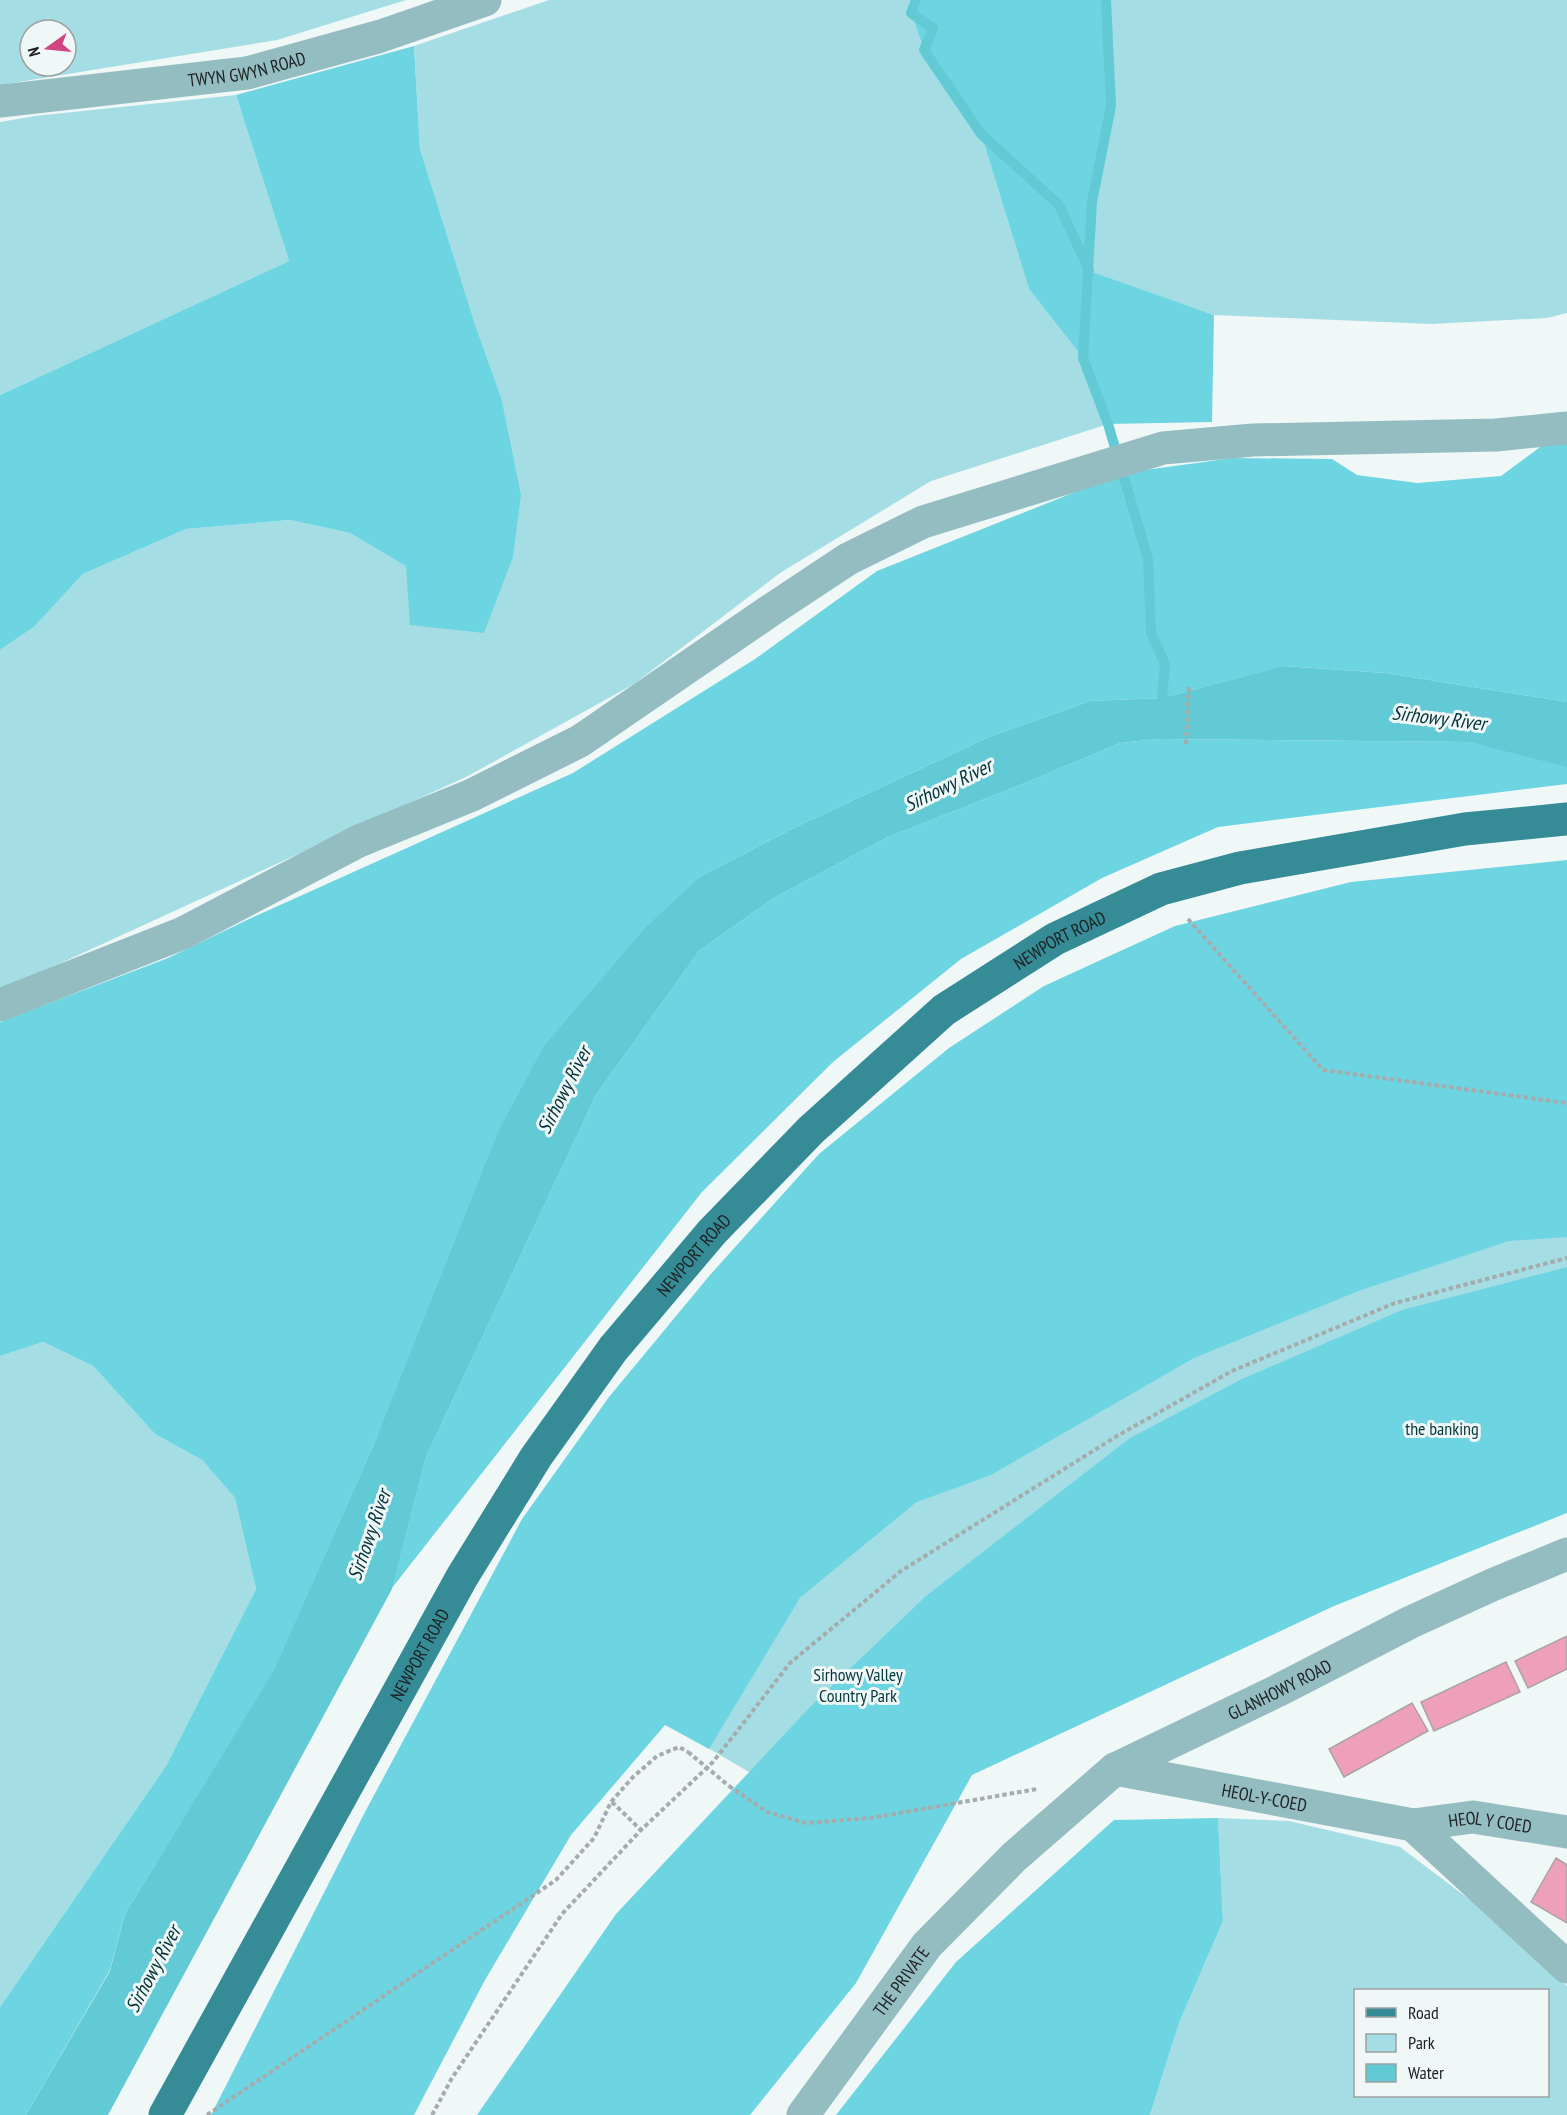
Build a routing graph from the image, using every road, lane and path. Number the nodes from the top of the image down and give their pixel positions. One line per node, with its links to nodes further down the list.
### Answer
1 (485, 0): 2 (street, TWYN GWYN ROAD)
2 (0, 101)
3 (1567, 428): 8 (street)
4 (1188, 686): 5 (path)
5 (1186, 744)
6 (1567, 819): 7 (main road, NEWPORT ROAD)
7 (1161, 889): 9 (path); 20 (main road, NEWPORT ROAD)
8 (0, 1005)
9 (1567, 1103)
10 (1567, 1258): 16 (path)
11 (1567, 1554): 12 (street, GLANHOWY ROAD)
12 (1114, 1769): 15 (street, HEOL-Y-COED); 18 (street, GLANHOWY ROAD)
13 (1048, 1787): 14 (path, bridge)
14 (611, 1802): 16 (path); 21 (path)
15 (1413, 1825): 17 (street, HEOL Y COED); 19 (street)
16 (641, 1830): 22 (path)
17 (1567, 1832)
18 (1014, 1857): 23 (street, THE PRIVATE)
19 (1567, 1966)
20 (165, 2115)
21 (207, 2115)
22 (432, 2115)
23 (803, 2115)

